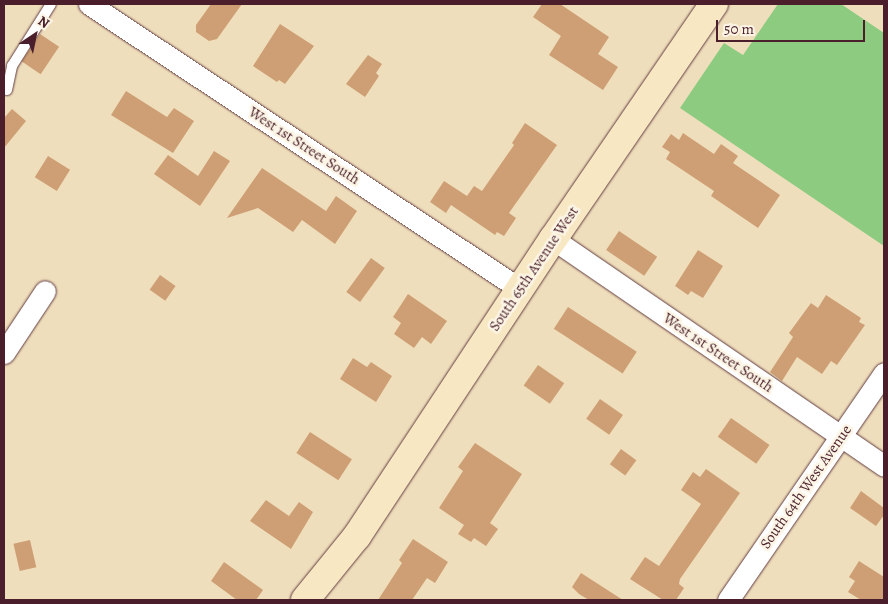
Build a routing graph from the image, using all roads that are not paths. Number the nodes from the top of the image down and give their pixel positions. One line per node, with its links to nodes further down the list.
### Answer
1 (51, 4): 4 (lane)
2 (88, 4): 6 (street, West 1st Street South)
3 (714, 4): 5 (street, South 65th Avenue West)
4 (7, 90)
5 (553, 239): 6 (street, South 65th Avenue West); 10 (street, West 1st Street South)
6 (520, 289): 12 (street, South 65th Avenue West)
7 (45, 291): 8 (street)
8 (4, 352)
9 (884, 373): 10 (street, South 64th West Avenue)
10 (840, 436): 11 (street, West 1st Street South); 15 (street, South 64th West Avenue)
11 (884, 466)
12 (357, 536): 13 (street, South 65th Avenue West); 14 (street, South 65th Avenue West)
13 (305, 600)
14 (325, 600)
15 (728, 600)

